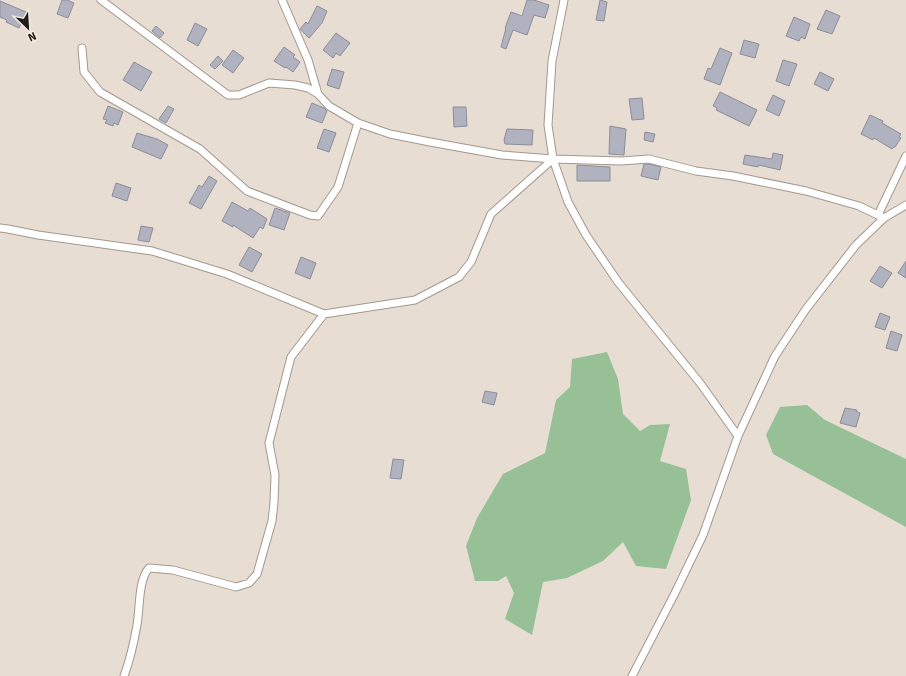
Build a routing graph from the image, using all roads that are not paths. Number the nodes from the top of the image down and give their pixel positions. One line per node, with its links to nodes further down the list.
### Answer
1 (101, 0): 5 (street)
2 (282, 0): 5 (street)
3 (564, 0): 8 (street)
4 (82, 48): 6 (street)
5 (318, 94): 6 (street)
6 (358, 123): 8 (street)
7 (906, 156): 10 (street)
8 (553, 159): 10 (street); 12 (street); 13 (street)
9 (906, 205): 10 (street)
10 (881, 217): 13 (street)
11 (0, 228): 12 (street)
12 (324, 314): 14 (street)
13 (738, 436): 15 (street)
14 (124, 676)
15 (632, 676)

